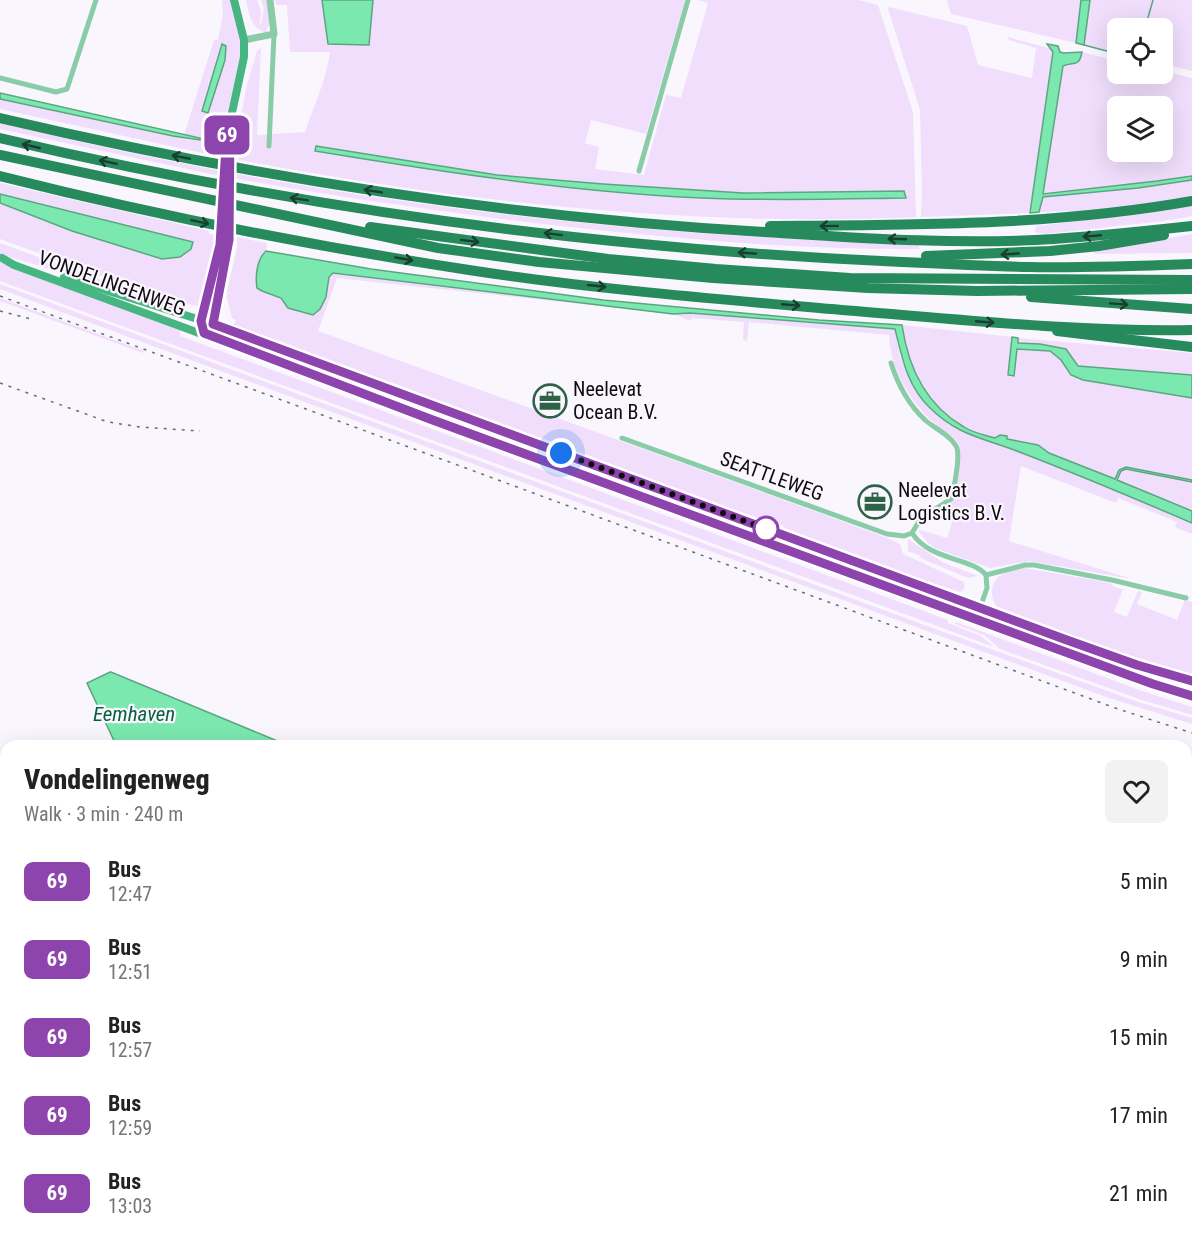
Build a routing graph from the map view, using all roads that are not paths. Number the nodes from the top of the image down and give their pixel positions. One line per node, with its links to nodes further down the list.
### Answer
1 (96, 0): 7 (street)
2 (234, 0): 6 (main road)
3 (270, 0): 5 (street)
4 (688, 0): 13 (street)
5 (274, 34): 6 (street); 11 (street)
6 (244, 40): 10 (main road)
7 (0, 78)
8 (0, 118): 17 (highway, one-way to 8)
9 (0, 138): 21 (highway, one-way to 9)
10 (228, 146): 19 (main road); 19 (main road)
11 (269, 146)
12 (0, 155): 16 (highway)
13 (639, 171)
14 (0, 176): 31 (highway, one-way to 31)
15 (1192, 201): 17 (highway, one-way to 17)
16 (267, 212): 23 (highway, one-way to 23); 25 (highway)
17 (676, 227): 18 (highway, one-way to 17)
18 (1192, 227): 21 (highway, one-way to 21)
19 (224, 245): 26 (main road); 30 (main road)
20 (1, 258): 28 (main road, VONDELINGENWEG); 33 (main road, VONDELINGENWEG)
21 (806, 258): 22 (highway)
22 (1192, 264)
23 (1192, 280)
24 (1192, 289): 25 (highway)
25 (977, 291): 27 (highway, one-way to 27)
26 (205, 304): 28 (main road); 29 (main road)
27 (1192, 309)
28 (187, 316): 29 (main road, VONDELINGENWEG)
29 (201, 321): 30 (main road, VONDELINGENWEG); 33 (main road)
30 (213, 324): 33 (main road); 40 (main road, VONDELINGENWEG)
31 (1020, 325): 32 (highway); 34 (highway)
32 (1192, 330)
33 (204, 333): 41 (main road, VONDELINGENWEG)
34 (1192, 347)
35 (891, 363): 37 (street)
36 (622, 438): 37 (street, SEATTLEWEG)
37 (912, 532): 38 (street)
38 (986, 575): 39 (street); 40 (street)
39 (1186, 598)
40 (980, 608): 41 (street); 42 (main road, VONDELINGENWEG)
41 (976, 619): 43 (main road, VONDELINGENWEG)
42 (1192, 680)
43 (1192, 696)

